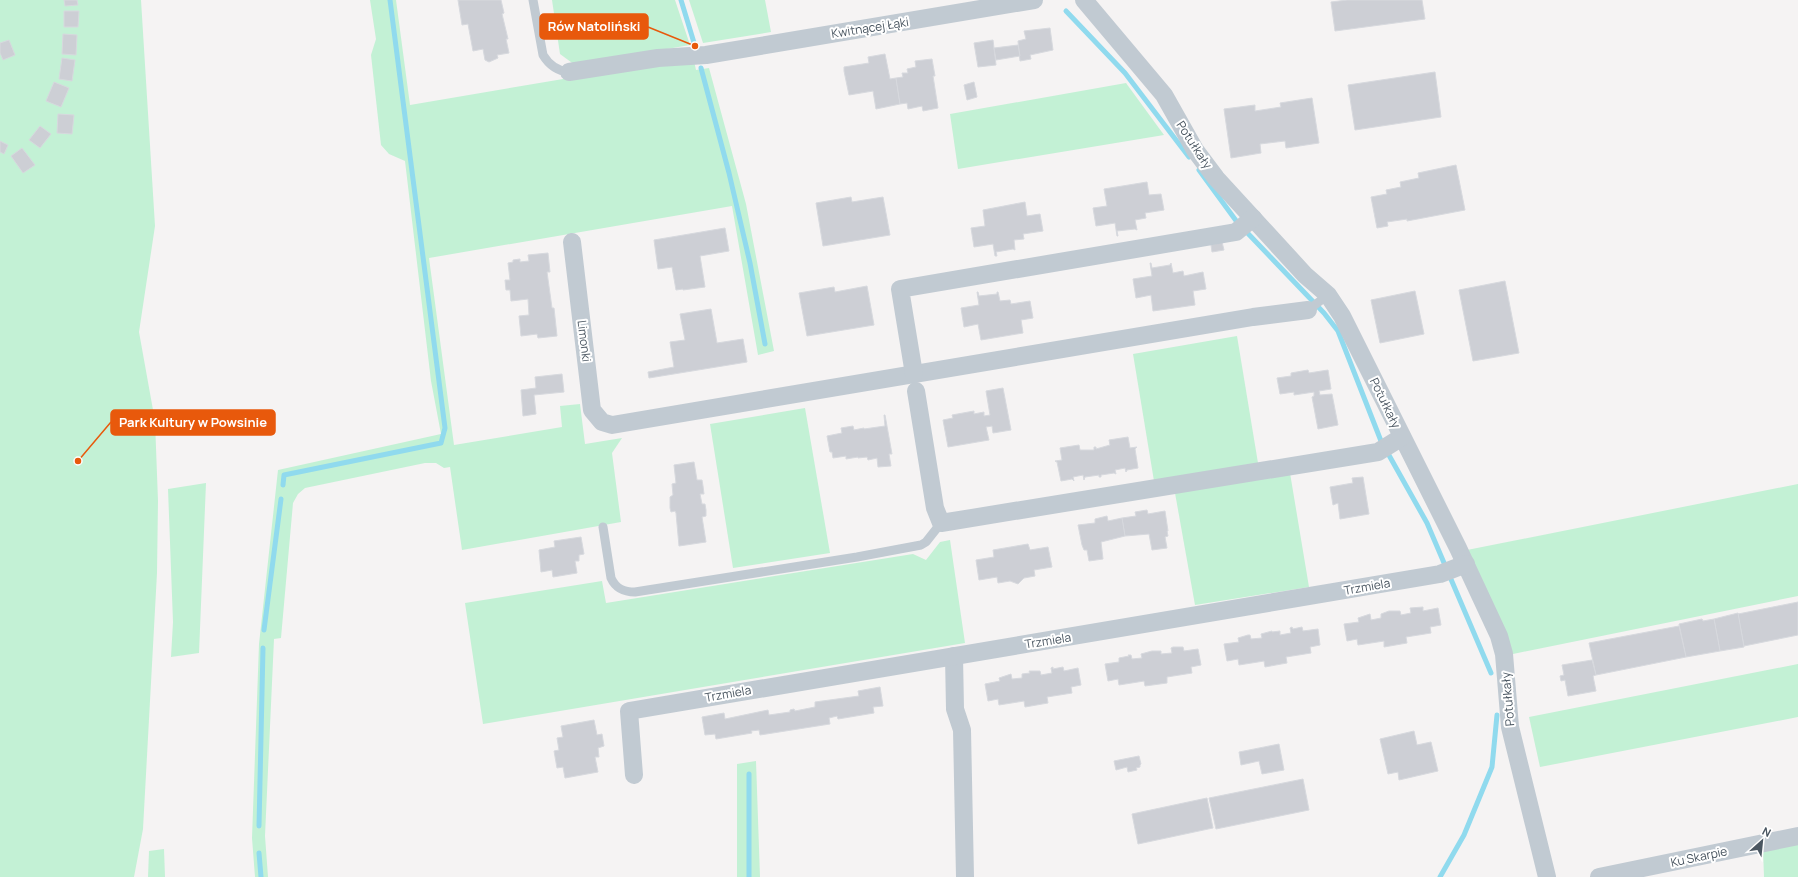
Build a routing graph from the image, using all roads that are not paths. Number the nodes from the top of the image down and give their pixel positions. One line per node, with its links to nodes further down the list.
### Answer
1 (533, 0): 4 (lane)
2 (1034, 0): 4 (street, Kwitnącej Łąki)
3 (1084, 0): 5 (street, Potułkały)
4 (569, 72)
5 (1246, 224): 7 (street, Potułkały); 8 (street)
6 (572, 242): 8 (street, Limonki)
7 (1319, 302): 8 (street); 9 (street, Potułkały)
8 (915, 383): 10 (street)
9 (1391, 444): 10 (street); 12 (street, Potułkały)
10 (941, 523): 11 (lane)
11 (603, 527)
12 (1454, 568): 13 (street, Trzmiela); 17 (street, Potułkały)
13 (954, 656): 14 (street, Trzmiela); 16 (street)
14 (634, 775)
15 (1798, 836): 18 (street, Ku Skarpie)
16 (966, 877)
17 (1548, 877)
18 (1599, 877)

